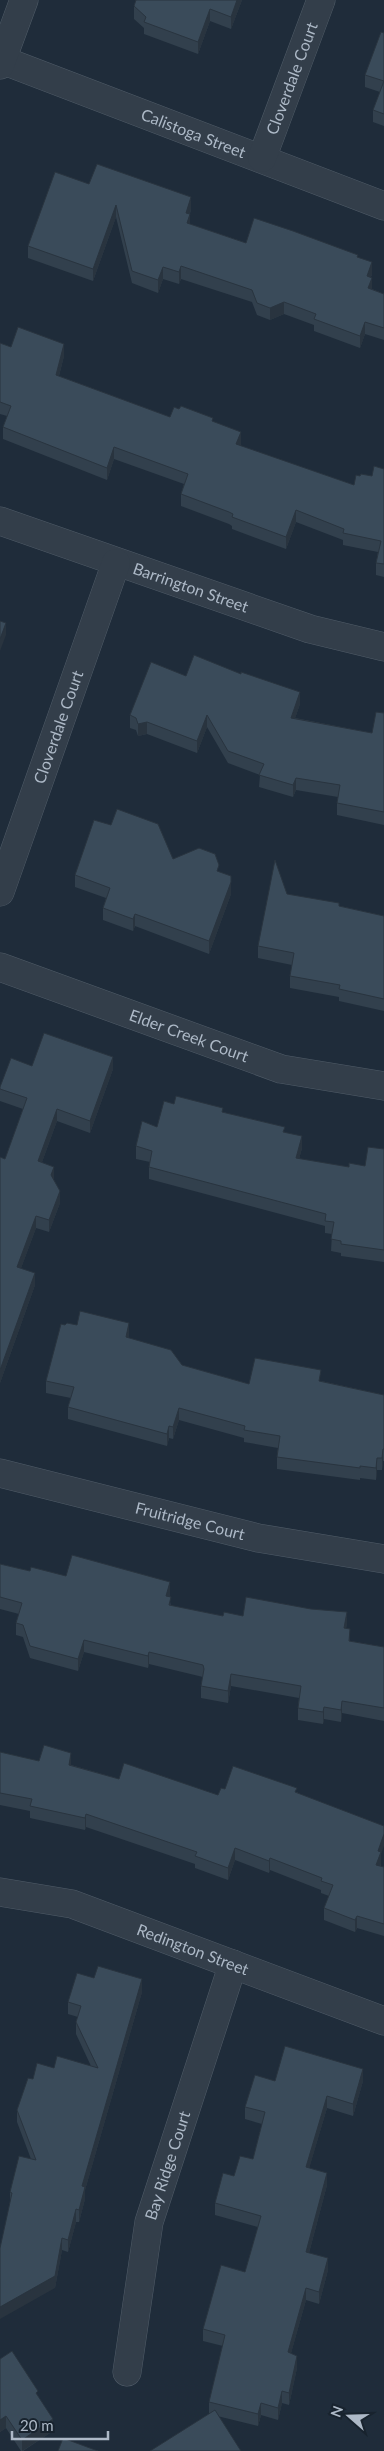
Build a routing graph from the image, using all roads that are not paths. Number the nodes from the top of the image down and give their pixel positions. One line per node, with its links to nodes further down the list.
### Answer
1 (24, 0): 3 (street)
2 (321, 0): 4 (street, Cloverdale Court)
3 (1, 62): 4 (street, Calistoga Street)
4 (262, 158): 5 (street, Calistoga Street)
5 (384, 206)
6 (0, 522): 7 (street, Barrington Street)
7 (116, 562): 8 (street, Barrington Street); 9 (street, Cloverdale Court)
8 (384, 647)
9 (0, 892)
10 (0, 967): 11 (street, Elder Creek Court)
11 (384, 1086)
12 (0, 1473): 13 (street, Fruitridge Court)
13 (384, 1558)
14 (0, 1892): 15 (street, Redington Street)
15 (233, 1964): 16 (street, Redington Street); 17 (street, Bay Ridge Court)
16 (384, 2021)
17 (127, 2372)

